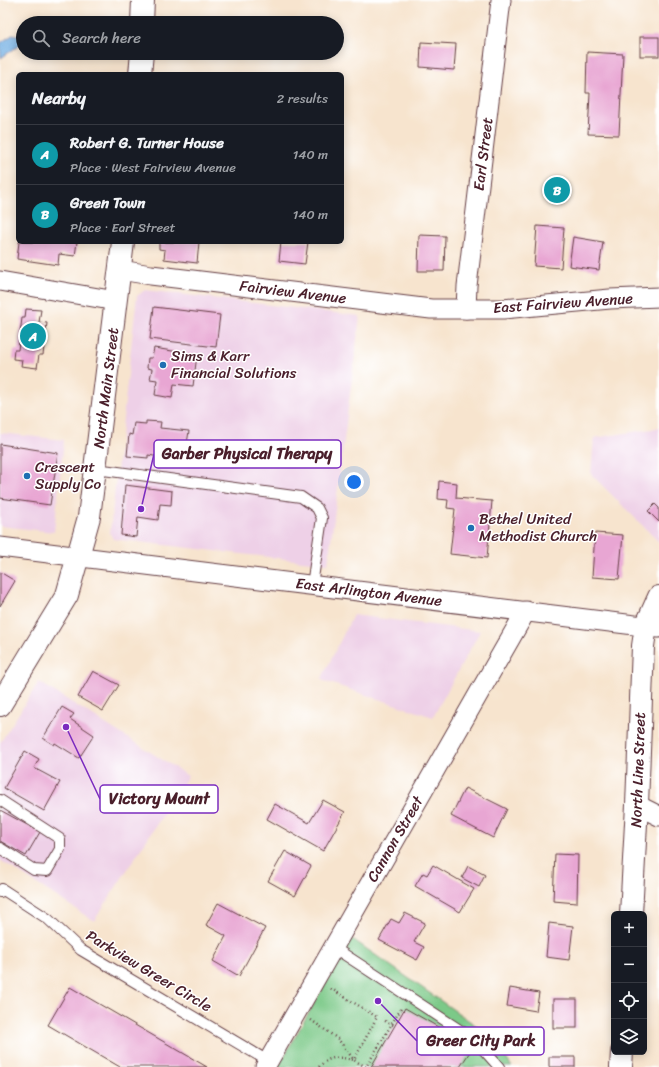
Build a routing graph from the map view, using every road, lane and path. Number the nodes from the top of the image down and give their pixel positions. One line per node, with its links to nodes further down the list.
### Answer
1 (143, 0): 3 (main road)
2 (501, 0): 11 (street, Earl Street)
3 (142, 16)
4 (141, 60): 5 (main road)
5 (140, 72)
6 (123, 244): 7 (main road, North Main Street)
7 (120, 270): 10 (main road, North Main Street); 11 (street, Fairview Avenue)
8 (0, 282): 10 (street)
9 (659, 297): 11 (street, East Fairview Avenue)
10 (116, 301): 12 (main road, North Main Street)
11 (466, 309)
12 (96, 469): 14 (main road, North Main Street); 15 (lane)
13 (0, 548): 14 (street, East Arlington Avenue)
14 (78, 557): 15 (street, East Arlington Avenue); 19 (main road, North Main Street)
15 (312, 585): 17 (street, East Arlington Avenue)
16 (659, 597): 18 (main road, North Line Street)
17 (526, 611): 18 (street, East Arlington Avenue); 26 (street, Cannon Street)
18 (652, 627): 21 (main road, North Line Street)
19 (0, 705)
20 (0, 800): 23 (lane)
21 (637, 805): 22 (street); 25 (main road, North Line Street)
22 (659, 816)
23 (0, 848)
24 (0, 892): 34 (lane, Parkview Greer Circle)
25 (630, 911)
26 (333, 947): 28 (lane); 29 (street, Cannon Street)
27 (323, 984): 33 (path)
28 (408, 996): 31 (path); 37 (lane)
29 (296, 1012): 33 (path); 34 (street, Cannon Street)
30 (385, 1021): 31 (path)
31 (393, 1025): 36 (path)
32 (622, 1055): 38 (main road)
33 (354, 1060): 35 (path); 36 (path)
34 (267, 1064)
35 (319, 1067)
36 (367, 1067)
37 (499, 1067)
38 (622, 1067)

